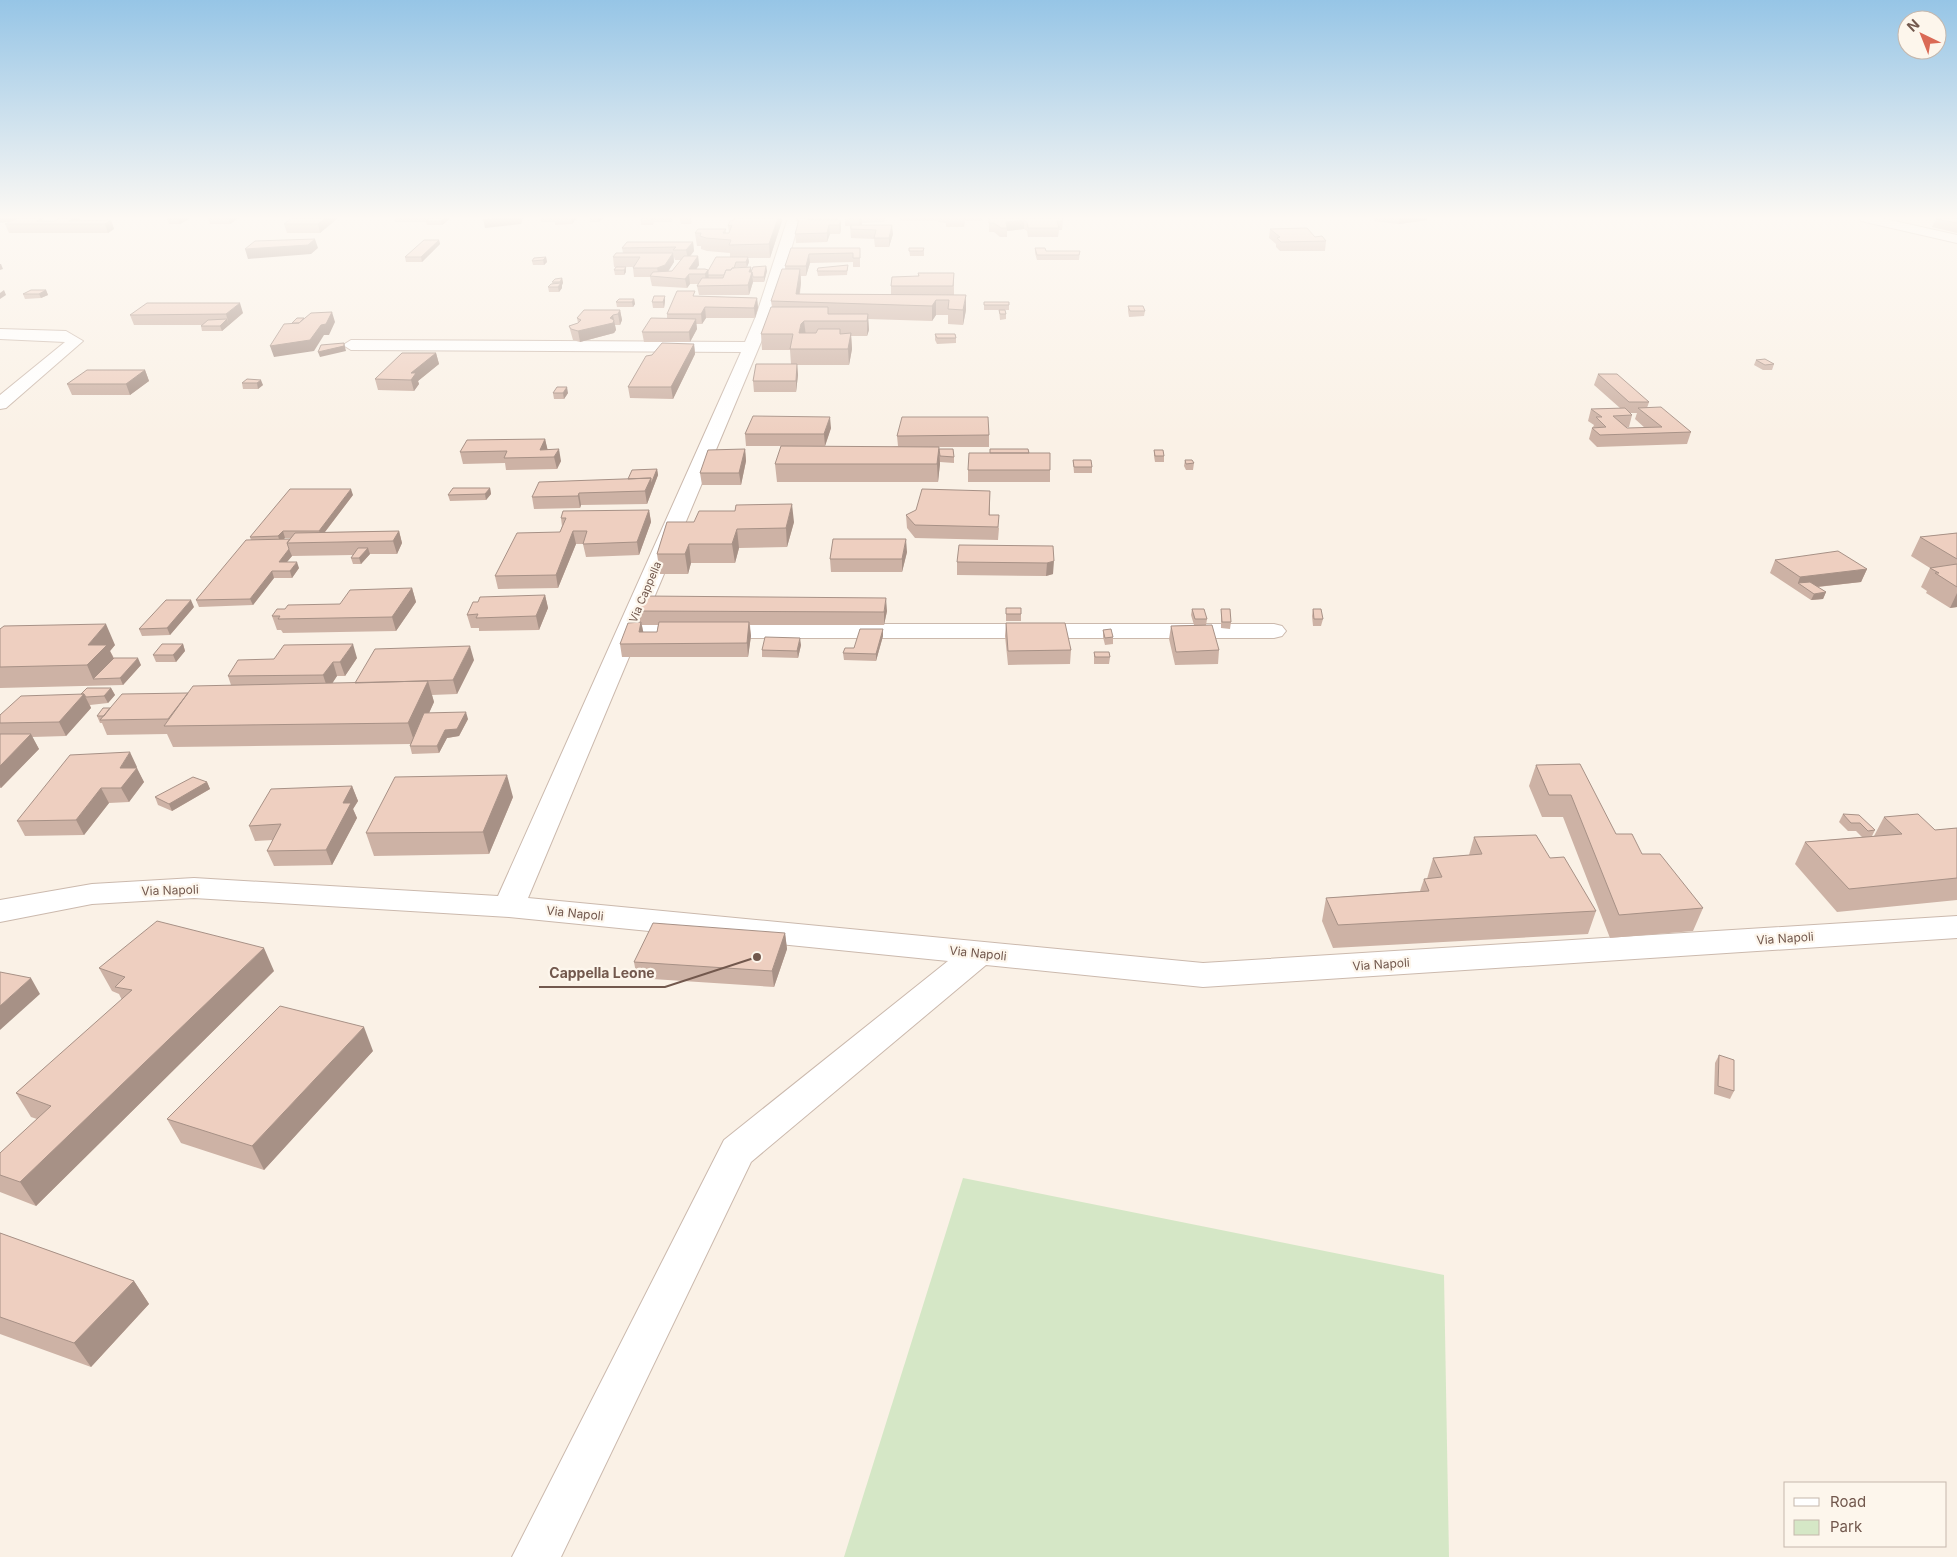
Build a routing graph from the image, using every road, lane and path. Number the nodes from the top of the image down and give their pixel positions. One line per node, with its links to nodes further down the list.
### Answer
1 (772, 291): 4 (street, Via Cappella)
2 (0, 334): 5 (street)
3 (351, 345): 4 (street)
4 (751, 346): 6 (street, Via Cappella)
5 (0, 404)
6 (628, 630): 7 (street); 8 (street, Via Cappella)
7 (1274, 631)
8 (509, 907): 9 (street, Via Napoli); 11 (street, Via Napoli)
9 (0, 910)
10 (1957, 927): 11 (street, Via Napoli)
11 (980, 953): 12 (street)
12 (536, 1557)

